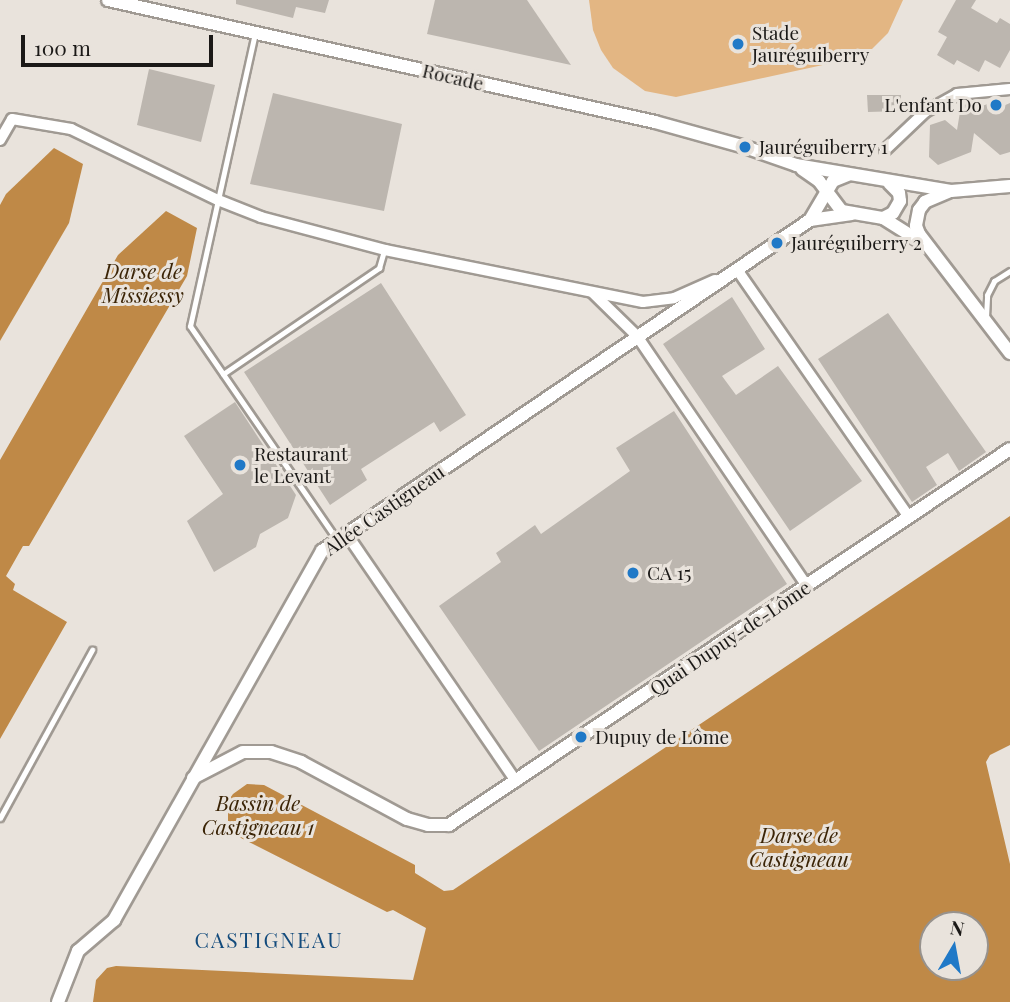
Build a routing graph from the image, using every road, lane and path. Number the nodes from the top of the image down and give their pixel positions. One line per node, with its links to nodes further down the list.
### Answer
1 (108, 0): 2 (street, Rocade)
2 (255, 33): 6 (street, Rocade); 12 (lane)
3 (1010, 89): 5 (street)
4 (0, 140): 12 (street)
5 (885, 150)
6 (796, 165): 7 (street); 11 (street)
7 (848, 176): 8 (street); 11 (street)
8 (889, 183): 10 (street); 14 (street)
9 (1010, 186): 10 (street)
10 (951, 191): 16 (street)
11 (827, 192): 13 (street); 15 (street)
12 (218, 200): 17 (street); 24 (lane)
13 (852, 214): 14 (street); 15 (street)
14 (883, 218): 16 (street)
15 (810, 220): 18 (street, Allée Castigneau)
16 (925, 245): 21 (street)
17 (384, 250): 20 (street); 24 (lane)
18 (738, 271): 20 (street); 22 (street, Allée Castigneau); 26 (street)
19 (1010, 271): 21 (lane)
20 (590, 292): 22 (street)
21 (986, 322): 23 (street)
22 (638, 338): 27 (street, Allée Castigneau); 28 (street)
23 (1010, 353)
24 (223, 374): 27 (lane)
25 (1010, 449): 26 (street, Quai Dupuy-de-Lôme)
26 (909, 517): 28 (street, Quai Dupuy-de-Lôme)
27 (342, 537): 30 (street, Allée Castigneau); 31 (street)
28 (807, 586): 31 (street, Quai Dupuy-de-Lôme)
29 (92, 650): 32 (lane)
30 (192, 779): 31 (street, Quai Dupuy-de-Lôme); 33 (street, Allée Castigneau)
31 (516, 781)
32 (0, 818)
33 (60, 1000)

